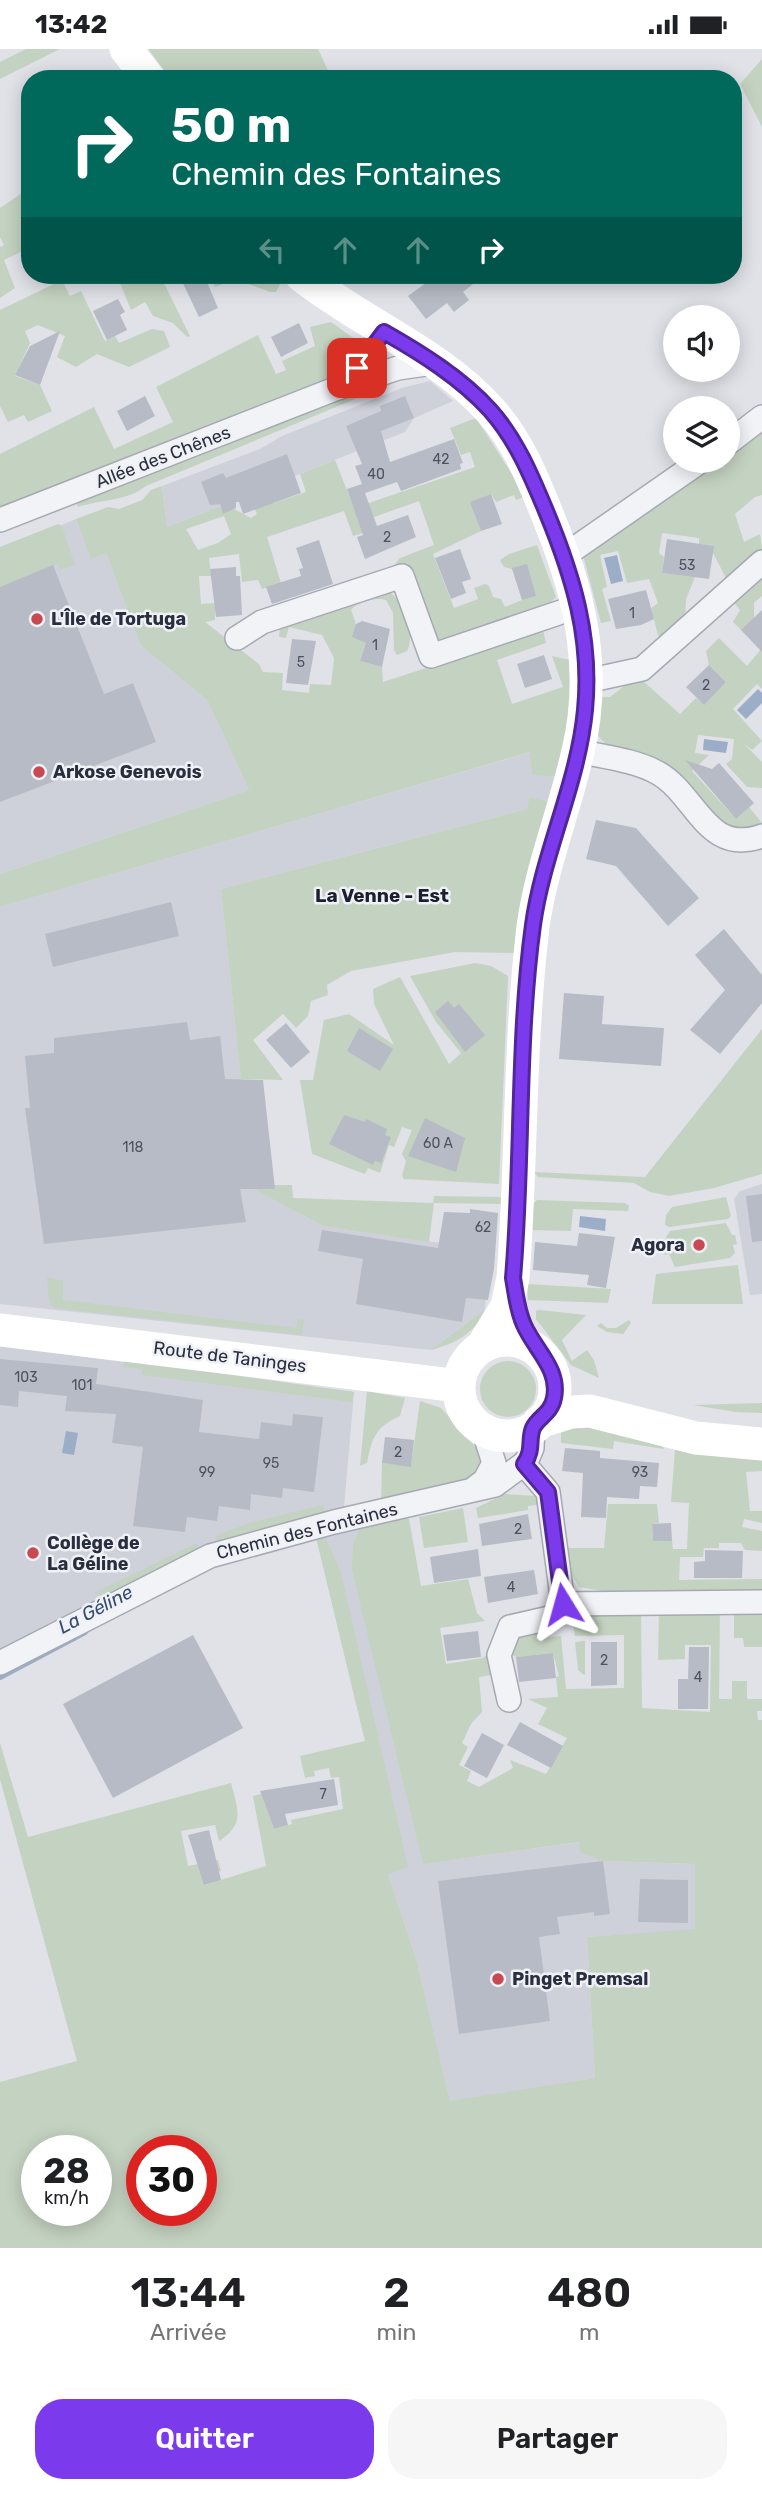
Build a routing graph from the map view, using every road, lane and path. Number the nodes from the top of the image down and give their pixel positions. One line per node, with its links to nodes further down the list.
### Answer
1 (126, 49): 2 (street)
2 (142, 70)
3 (314, 284): 4 (street)
4 (384, 332): 5 (street); 6 (street, Allée des Chênes)
5 (433, 363): 6 (street, Allée des Chênes); 11 (street)
6 (326, 393): 10 (street, Allée des Chênes)
7 (762, 417): 8 (street)
8 (740, 434)
9 (683, 473): 11 (street)
10 (0, 520)
11 (562, 553): 13 (street)
12 (762, 562): 15 (street)
13 (579, 606): 14 (street); 15 (street)
14 (237, 638)
15 (587, 681): 16 (street)
16 (578, 751): 17 (street); 18 (street)
17 (762, 836)
18 (513, 1278): 20 (street); 21 (street)
19 (0, 1330): 22 (street, Route de Taninges)
20 (482, 1347): 21 (street); 22 (street)
21 (545, 1361): 23 (street); 24 (street)
22 (459, 1386): 25 (street)
23 (536, 1425): 25 (street); 26 (street); 27 (street)
24 (762, 1425)
25 (483, 1429): 28 (street)
26 (762, 1444)
27 (524, 1464): 28 (street, Chemin des Fontaines); 30 (street)
28 (470, 1492): 31 (street, Chemin des Fontaines)
29 (762, 1602): 30 (street)
30 (563, 1604): 32 (street)
31 (0, 1663)
32 (509, 1700)

